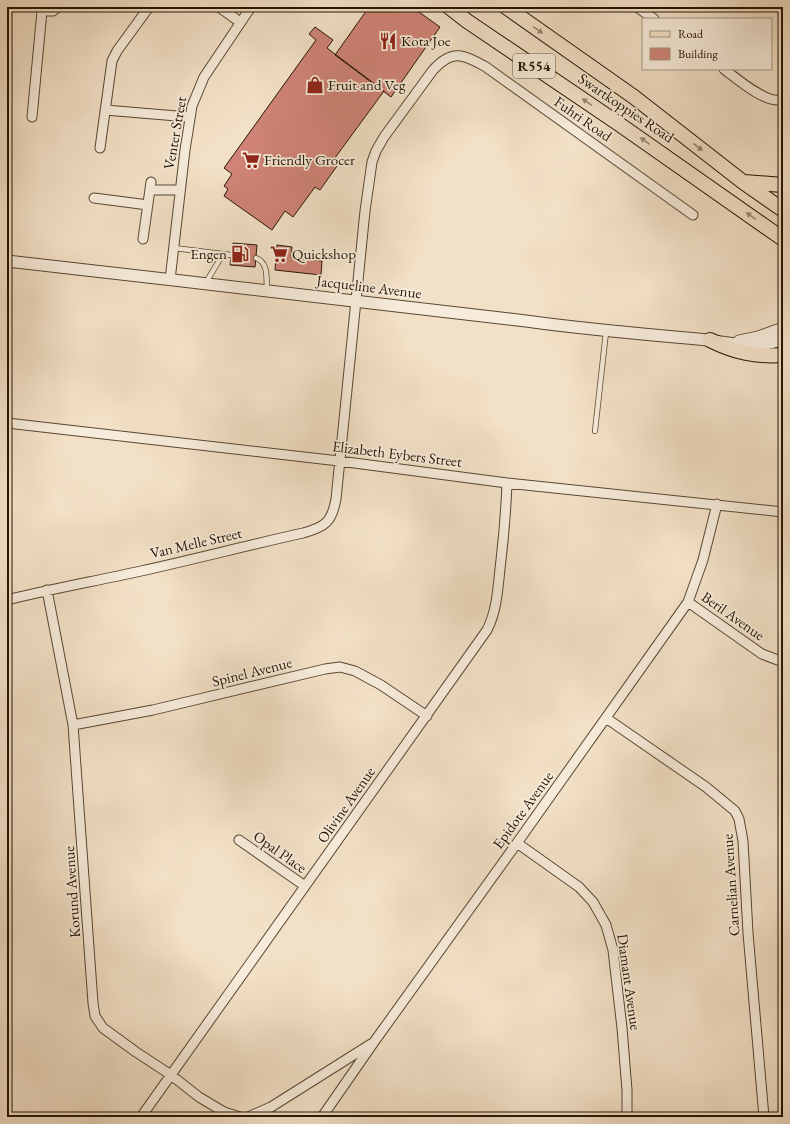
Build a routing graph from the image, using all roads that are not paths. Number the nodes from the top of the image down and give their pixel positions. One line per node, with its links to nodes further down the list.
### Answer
1 (58, 7): 9 (street)
2 (149, 7): 16 (street)
3 (219, 7): 12 (street)
4 (251, 7): 12 (street, Venter Street)
5 (443, 7): 11 (main road)
6 (449, 7): 11 (main road, Swartkoppies Road / R554)
7 (506, 7): 20 (main road, Swartkoppies Road / R554, one-way to 20)
8 (637, 7): 10 (street)
9 (40, 9): 17 (street)
10 (653, 18)
11 (467, 21): 28 (main road, Swartkoppies Road / R554, one-way to 11)
12 (240, 22): 18 (street, Venter Street)
13 (453, 56): 26 (street, Fuhri Road); 37 (street, Van Melle Street)
14 (725, 70): 15 (street)
15 (783, 98)
16 (105, 110): 18 (street); 19 (street)
17 (32, 117)
18 (189, 117): 22 (street, Venter Street)
19 (100, 148)
20 (743, 182): 21 (main road); 25 (main road, Swartkoppies Road / R554)
21 (783, 186)
22 (180, 190): 24 (street); 29 (street, Venter Street)
23 (94, 198): 24 (street)
24 (148, 205): 27 (street)
25 (783, 210)
26 (693, 215)
27 (143, 239)
28 (783, 239)
29 (173, 248): 30 (lane); 34 (street, Venter Street)
30 (223, 254): 31 (lane); 35 (lane)
31 (231, 255)
32 (256, 258): 36 (lane)
33 (7, 261): 34 (street, Jacqueline Avenue)
34 (170, 280): 35 (street, Jacqueline Avenue)
35 (205, 284): 36 (street, Jacqueline Avenue)
36 (267, 290): 37 (street, Jacqueline Avenue)
37 (356, 300): 39 (street, Jacqueline Avenue); 46 (street, Van Melle Street)
38 (783, 328): 42 (street, Jacqueline Avenue)
39 (606, 332): 41 (street, Jacqueline Avenue); 45 (lane)
40 (783, 339): 42 (street, Jacqueline Avenue)
41 (710, 340): 42 (street, Jacqueline Avenue); 43 (main road)
42 (728, 342)
43 (783, 355)
44 (7, 423): 46 (street, Elizabeth Eybers Street)
45 (595, 430)
46 (339, 462): 47 (street, Elizabeth Eybers Street); 50 (street, Van Melle Street)
47 (507, 483): 48 (street, Elizabeth Eybers Street); 54 (street, Olivine Avenue)
48 (717, 504): 49 (street, Elizabeth Eybers Street); 52 (street, Epidote Avenue)
49 (783, 512)
50 (47, 590): 51 (street, Van Melle Street); 56 (street, Korund Avenue)
51 (7, 600)
52 (688, 602): 53 (street, Beril Avenue); 55 (street, Epidote Avenue)
53 (783, 662)
54 (427, 716): 56 (street, Spinel Avenue); 59 (street, Olivine Avenue)
55 (606, 718): 58 (street, Epidote Avenue); 67 (street, Carnelian Avenue)
56 (74, 725): 61 (street, Korund Avenue)
57 (239, 840): 59 (street, Opal Place)
58 (517, 843): 60 (street, Epidote Avenue); 66 (street, Diamant Avenue)
59 (305, 886): 61 (street, Olivine Avenue)
60 (374, 1042): 64 (street); 65 (street, Epidote Avenue)
61 (171, 1075): 62 (street, Olivine Avenue); 63 (street, Korund Avenue)
62 (140, 1117)
63 (240, 1117)
64 (248, 1117)
65 (322, 1117)
66 (627, 1117)
67 (764, 1117)

